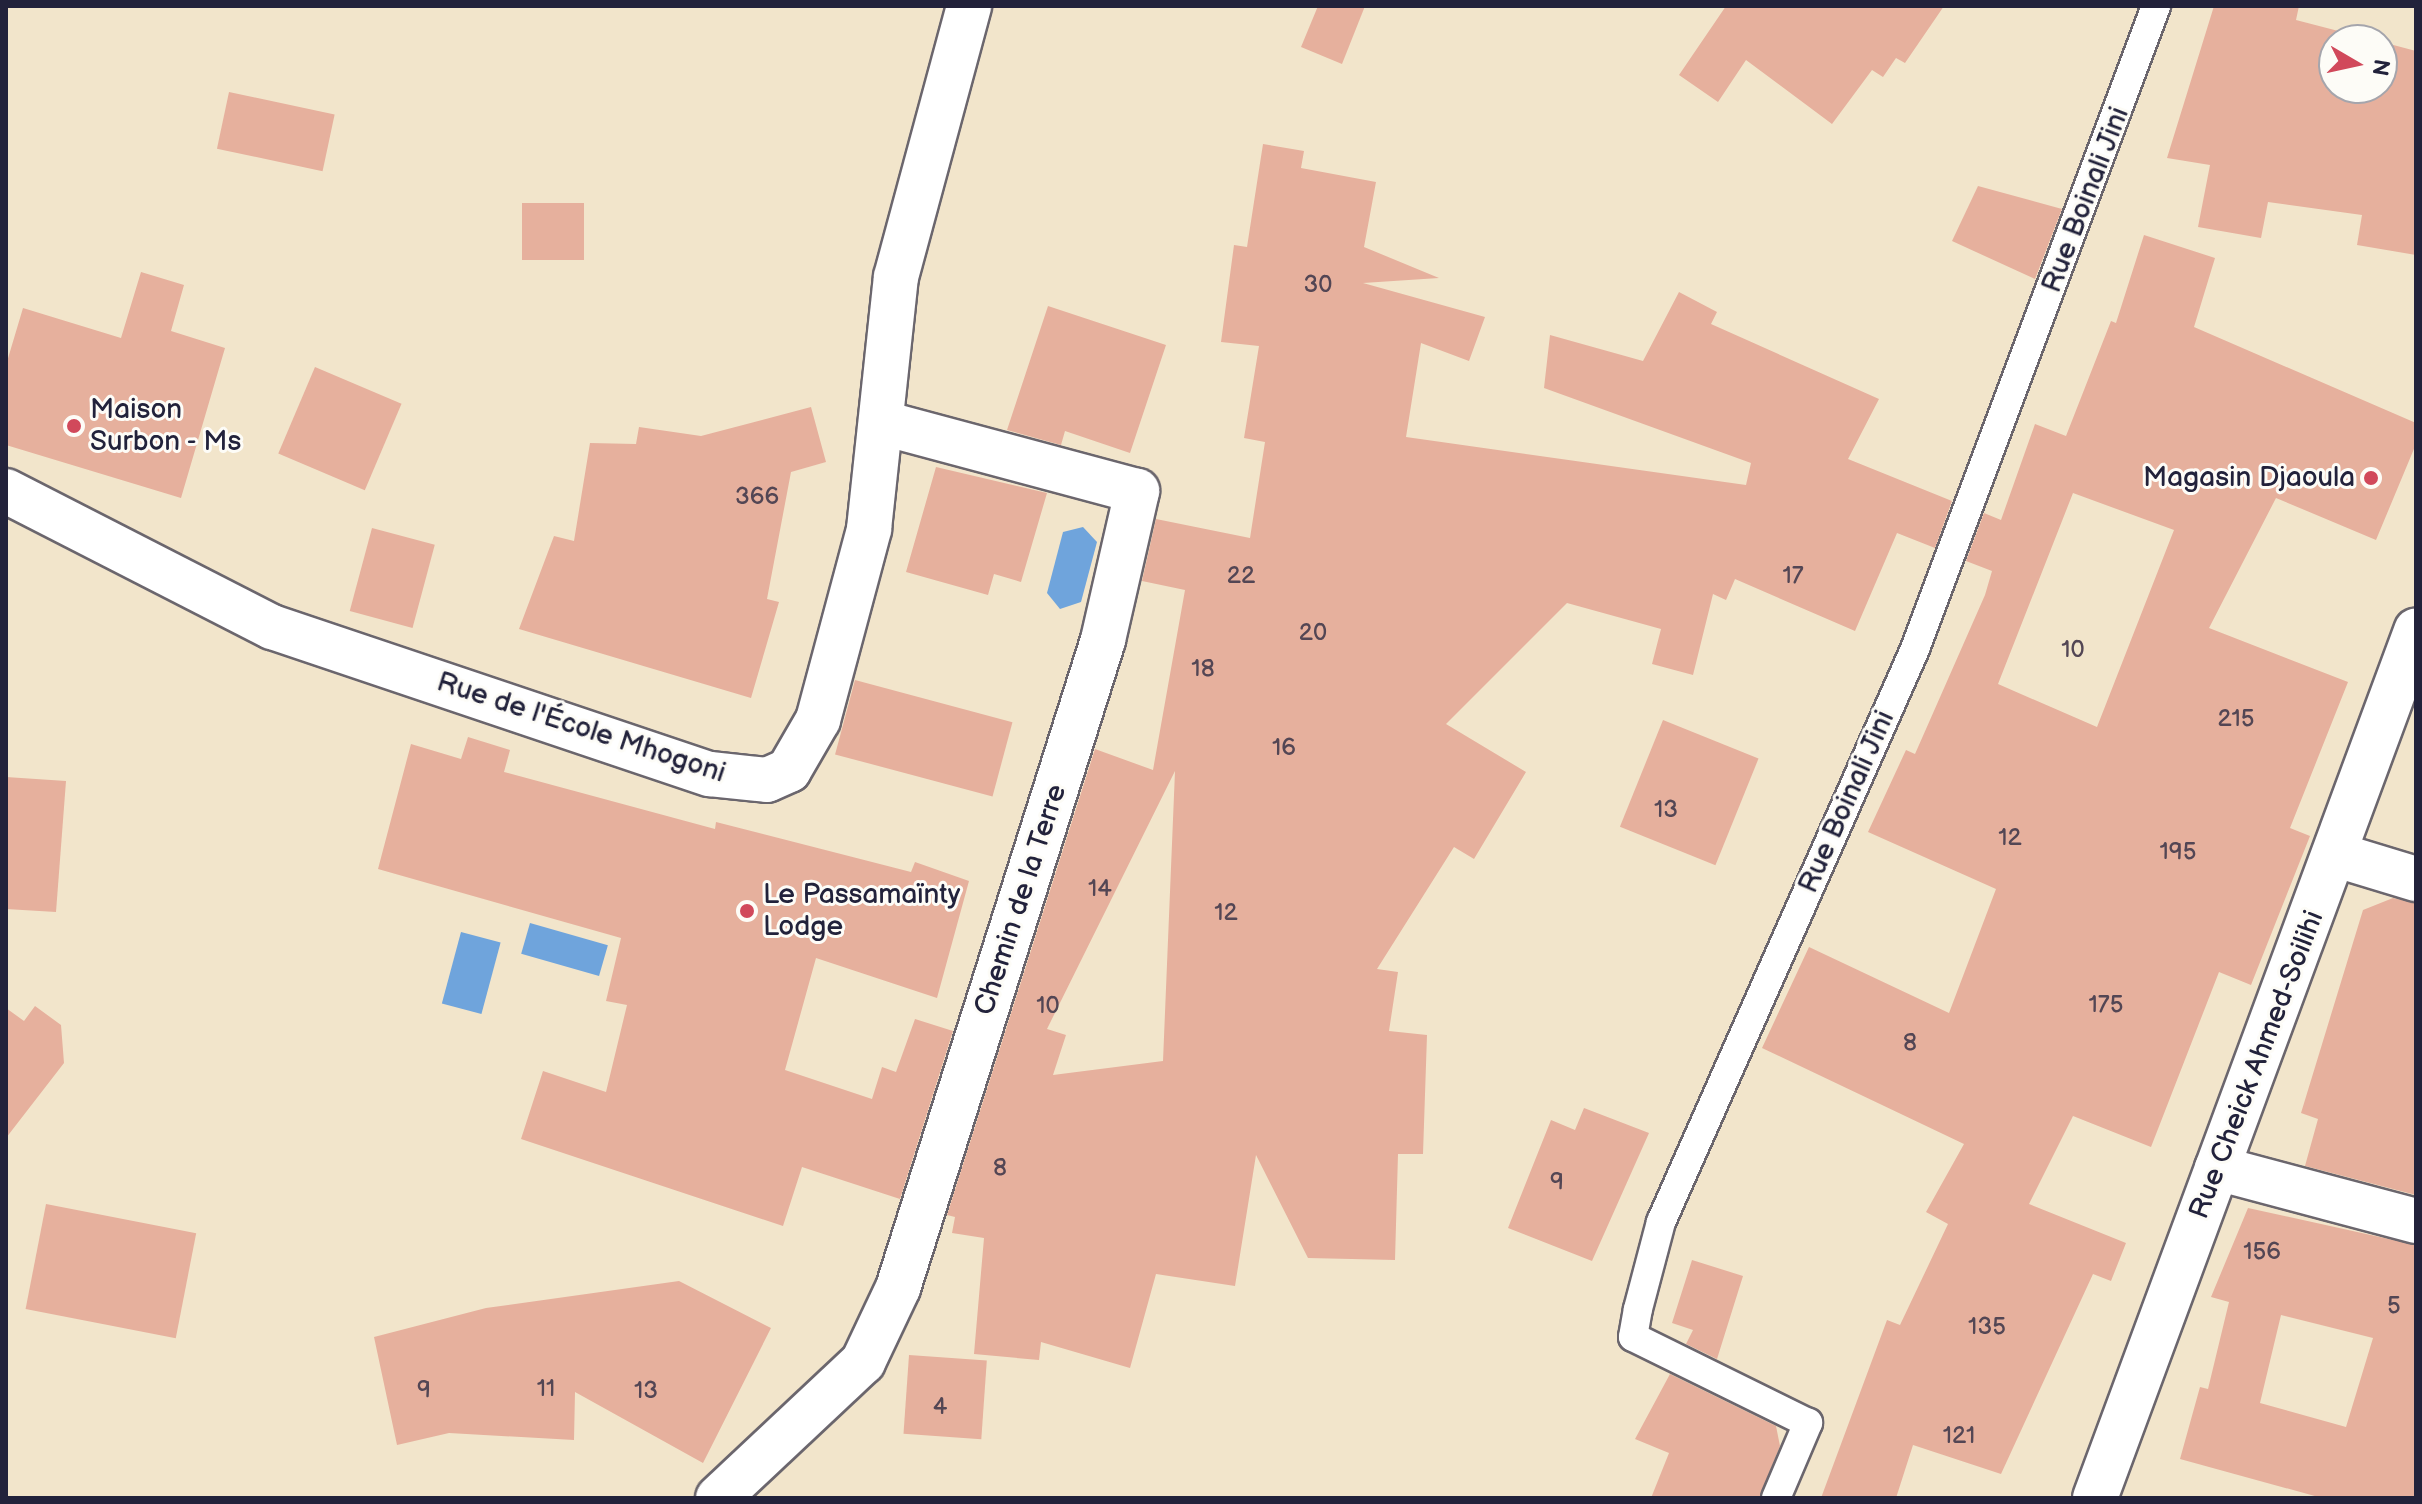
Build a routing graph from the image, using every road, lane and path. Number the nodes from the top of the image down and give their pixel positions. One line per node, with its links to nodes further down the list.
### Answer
1 (969, 6): 3 (street, Rue de l'École Mhogoni)
2 (2156, 6): 11 (lane, Rue Boinali Jini)
3 (884, 423): 4 (street, Rue de l'École Mhogoni); 10 (street, Chemin de la Terre)
4 (6, 491)
5 (2416, 631): 6 (street, Rue Cheick Ahmed-Soilihi)
6 (2337, 855): 7 (street); 8 (street, Rue Cheick Ahmed-Soilihi)
7 (2416, 879)
8 (2217, 1168): 9 (street); 12 (street, Rue Cheick Ahmed-Soilihi)
9 (2416, 1221)
10 (718, 1498)
11 (1776, 1498)
12 (2095, 1498)

